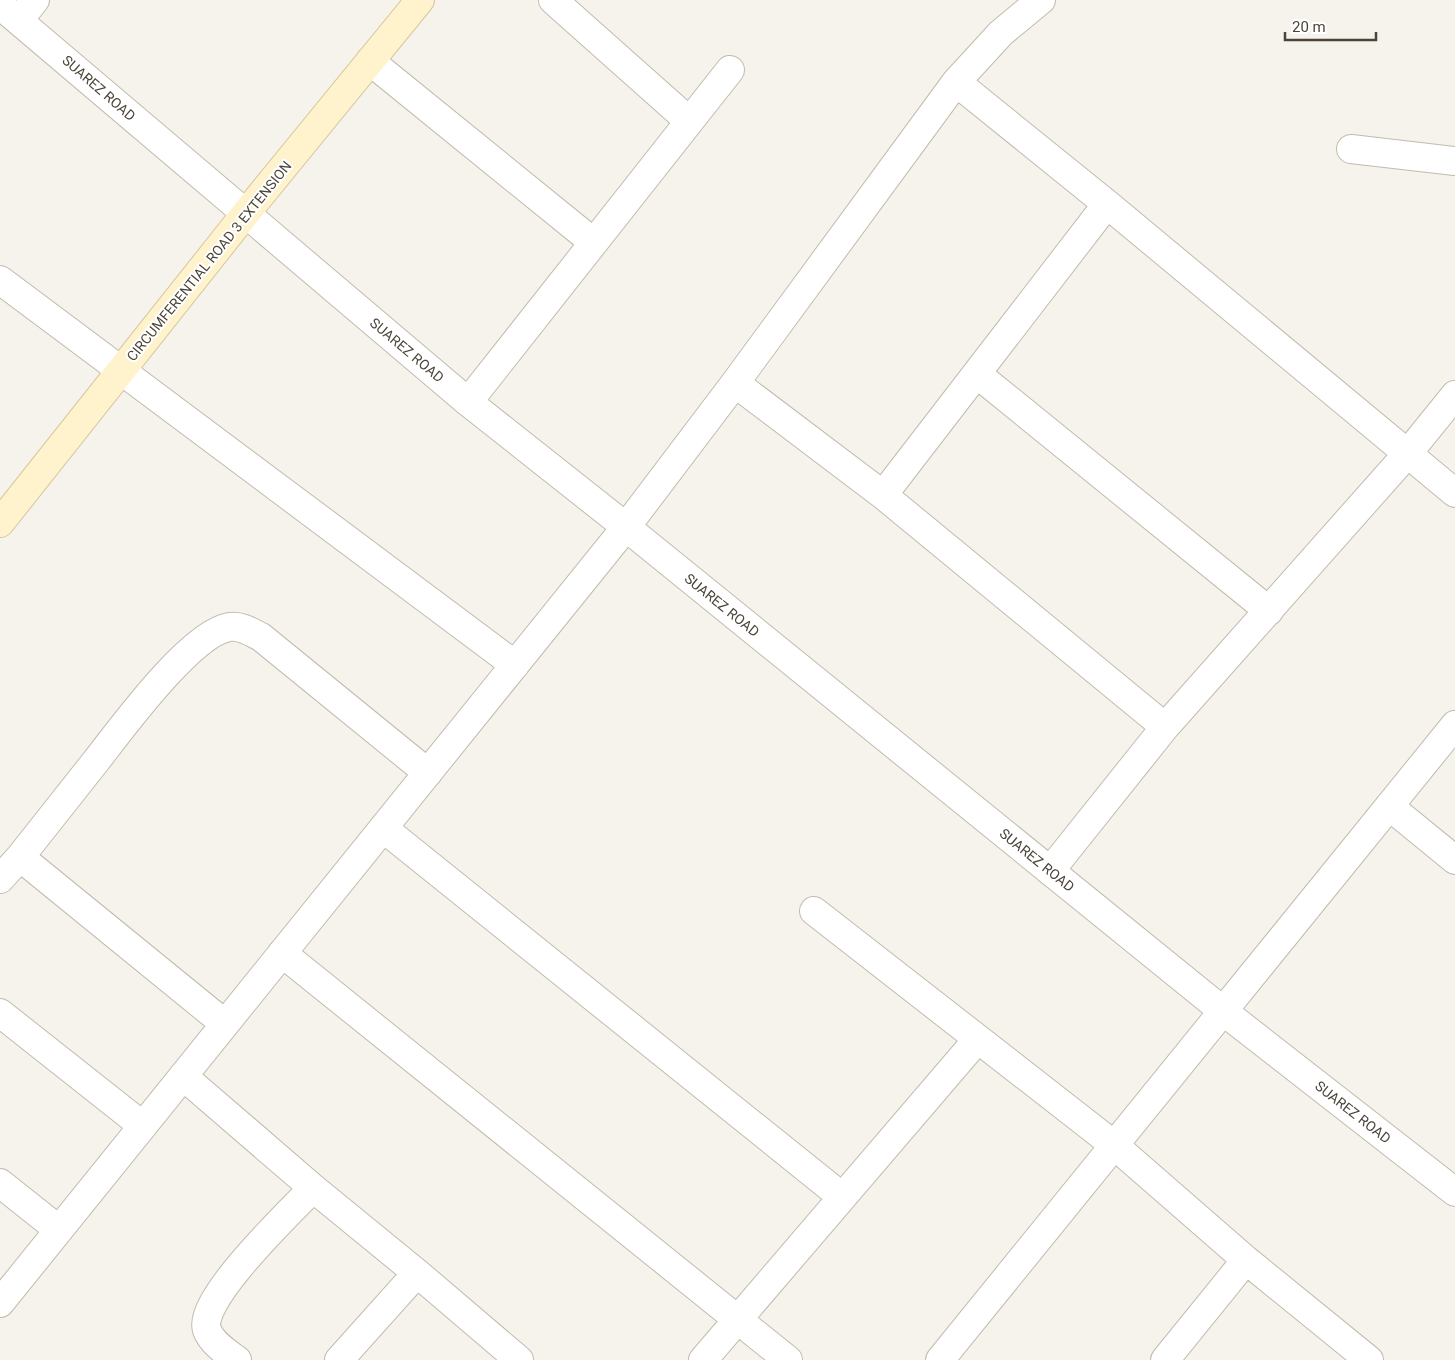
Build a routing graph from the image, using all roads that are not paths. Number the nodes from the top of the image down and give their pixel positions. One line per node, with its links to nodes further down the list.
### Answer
1 (420, 0): 5 (main road, CIRCUMFERENTIAL ROAD 3 EXTENSION)
2 (553, 0): 8 (street)
3 (1040, 0): 7 (street)
4 (18, 8): 12 (street, SUAREZ ROAD)
5 (370, 62): 12 (main road, CIRCUMFERENTIAL ROAD 3 EXTENSION); 13 (street)
6 (730, 70): 8 (street)
7 (956, 82): 11 (street); 17 (street)
8 (689, 121): 13 (street)
9 (1351, 149): 10 (street)
10 (1455, 161)
11 (1107, 204): 16 (street); 20 (street)
12 (246, 214): 15 (main road, CIRCUMFERENTIAL ROAD 3 EXTENSION); 19 (street, SUAREZ ROAD)
13 (593, 242): 19 (street)
14 (0, 280): 15 (street)
15 (121, 370): 23 (main road, CIRCUMFERENTIAL ROAD 3 EXTENSION); 26 (street)
16 (977, 374): 22 (street); 25 (street)
17 (735, 383): 22 (street); 24 (street)
18 (1455, 395): 20 (street)
19 (468, 402): 24 (street, SUAREZ ROAD)
20 (1408, 454): 21 (street); 25 (street)
21 (1455, 493)
22 (883, 495): 28 (street)
23 (0, 523)
24 (626, 527): 26 (street); 34 (street, SUAREZ ROAD)
25 (1269, 611): 28 (street)
26 (515, 665): 29 (street)
27 (1455, 724): 30 (street)
28 (1165, 727): 34 (street)
29 (428, 772): 31 (street); 32 (street)
30 (1389, 806): 33 (street); 38 (street)
31 (383, 828): 37 (street); 48 (street)
32 (20, 857): 35 (street); 40 (street)
33 (1455, 860)
34 (1050, 870): 38 (street, SUAREZ ROAD)
35 (0, 879)
36 (814, 911): 41 (street)
37 (282, 953): 40 (street); 53 (street)
38 (1223, 1011): 44 (street); 47 (street, SUAREZ ROAD)
39 (0, 1013): 43 (street)
40 (225, 1024): 42 (street)
41 (977, 1040): 44 (street); 48 (street)
42 (183, 1076): 43 (street); 46 (street)
43 (143, 1126): 49 (street)
44 (1114, 1146): 50 (street); 59 (street)
45 (0, 1183): 49 (street)
46 (313, 1188): 51 (street); 54 (street)
47 (1455, 1192)
48 (842, 1196): 53 (street)
49 (59, 1230): 52 (street)
50 (1246, 1260): 60 (street); 61 (street)
51 (417, 1273): 55 (street); 56 (street)
52 (0, 1303)
53 (738, 1318): 57 (street); 58 (street)
54 (237, 1360)
55 (340, 1360)
56 (519, 1360)
57 (703, 1360)
58 (788, 1360)
59 (940, 1360)
60 (1165, 1360)
61 (1369, 1360)

